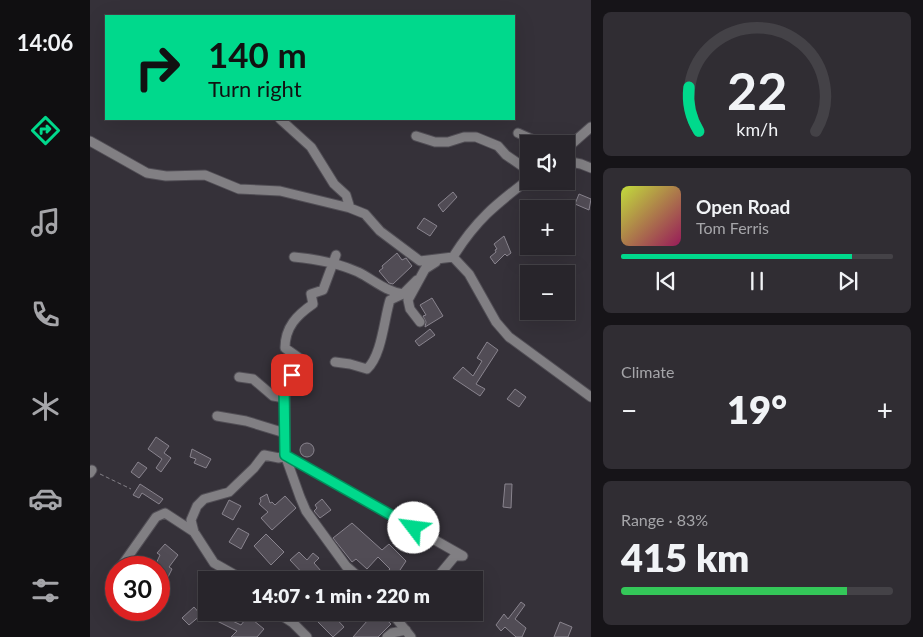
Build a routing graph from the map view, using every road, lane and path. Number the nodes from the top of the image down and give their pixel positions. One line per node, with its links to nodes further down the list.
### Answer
1 (281, 120): 12 (street)
2 (590, 127): 7 (street)
3 (518, 133): 4 (street)
4 (523, 135)
5 (416, 136): 9 (street)
6 (90, 141): 12 (street)
7 (575, 141)
8 (575, 163): 10 (street)
9 (520, 165)
10 (590, 168)
11 (520, 186): 13 (street)
12 (350, 208): 16 (street)
13 (453, 256): 16 (street); 22 (street)
14 (294, 257): 15 (street)
15 (335, 259): 18 (street); 23 (street)
16 (439, 260): 17 (street)
17 (417, 280): 18 (street); 19 (street)
18 (403, 294): 20 (street)
19 (420, 322)
20 (335, 362)
21 (238, 376): 23 (street)
22 (590, 396)
23 (285, 398): 25 (street)
24 (218, 416): 25 (street)
25 (285, 433): 26 (street)
26 (285, 455): 29 (street); 32 (street); 33 (street)
27 (91, 471): 28 (path)
28 (131, 489)
29 (194, 532): 30 (street); 31 (street)
30 (128, 556)
31 (228, 571)
32 (352, 571)
33 (442, 571)
34 (290, 621): 37 (street)
35 (398, 621): 36 (street)
36 (408, 634): 38 (street)
37 (307, 637)
38 (387, 637)

